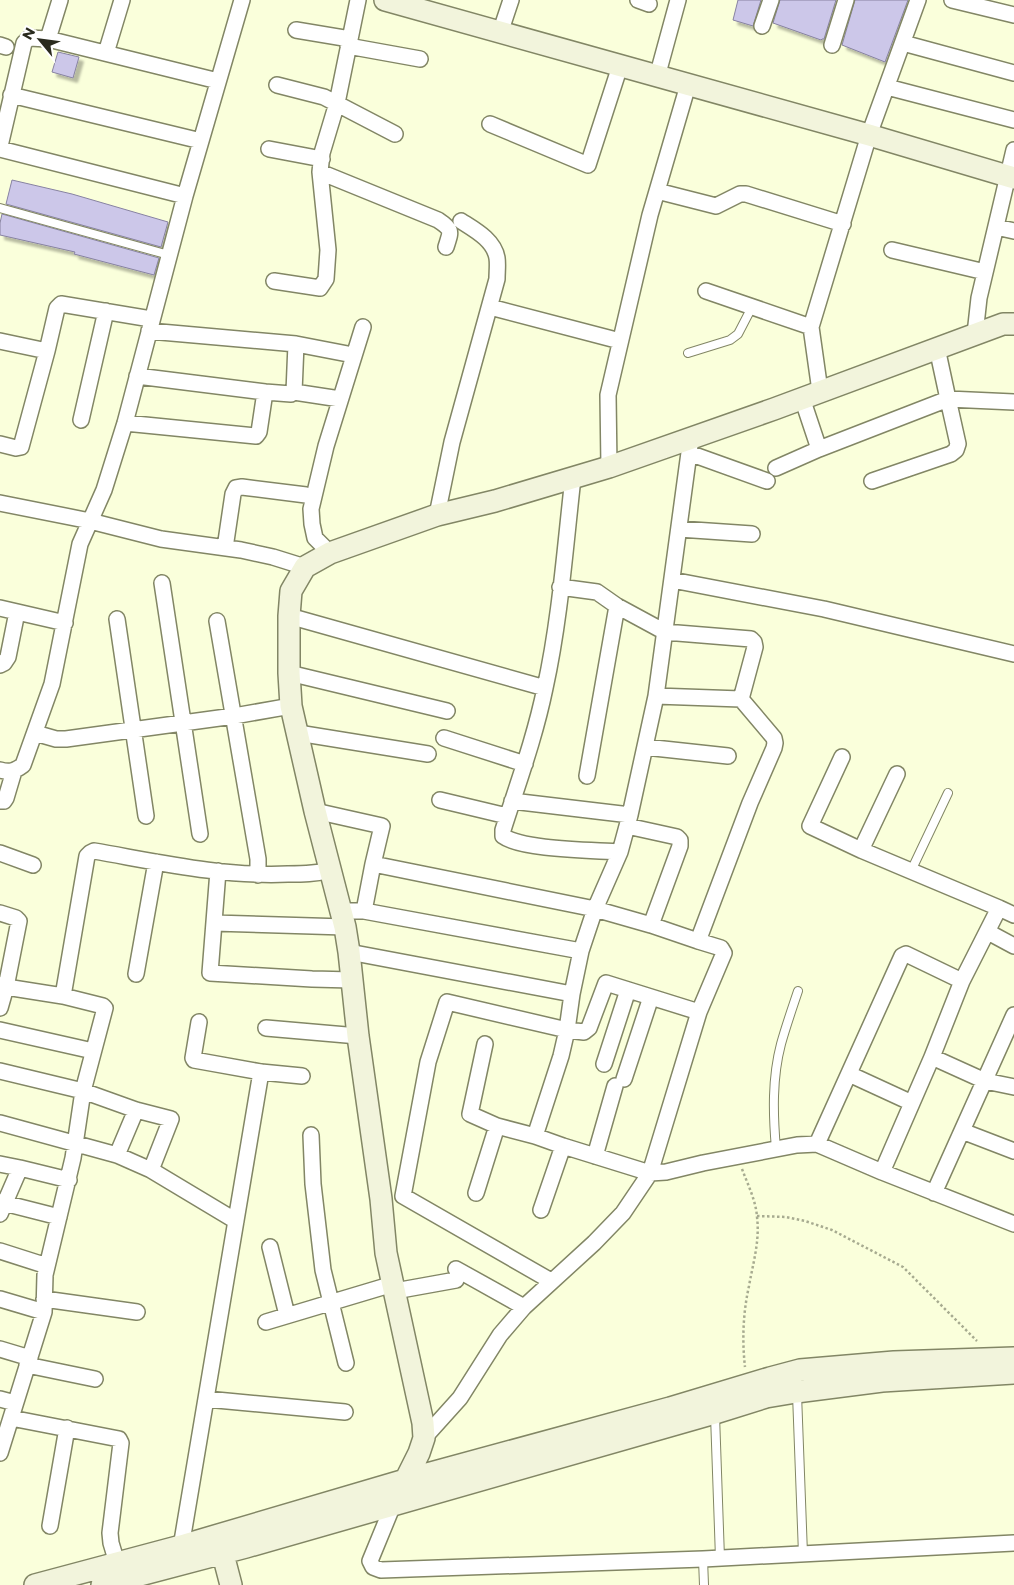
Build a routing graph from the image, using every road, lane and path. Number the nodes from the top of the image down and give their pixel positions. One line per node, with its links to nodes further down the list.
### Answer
1 (60, 0): 16 (street)
2 (122, 0): 20 (street)
3 (242, 0): 25 (street)
4 (358, 0): 17 (street)
5 (384, 0): 15 (street)
6 (510, 0): 15 (street)
7 (678, 0): 24 (street)
8 (771, 0): 13 (street)
9 (846, 0): 19 (street)
10 (918, 0): 18 (street)
11 (952, 0): 12 (street)
12 (1014, 15)
13 (762, 26)
14 (296, 30): 17 (street)
15 (500, 33): 22 (street)
16 (48, 39): 20 (street); 29 (street)
17 (349, 42): 21 (street); 30 (street)
18 (904, 43): 23 (street); 28 (street)
19 (832, 45)
20 (106, 53): 25 (street)
21 (420, 59)
22 (620, 66): 24 (street); 32 (street)
23 (1014, 72)
24 (657, 76): 27 (street)
25 (218, 81): 35 (street)
26 (277, 85): 30 (street)
27 (688, 85): 34 (street); 41 (street)
28 (887, 87): 31 (street); 34 (street)
29 (11, 95): 35 (street); 36 (street)
30 (337, 103): 33 (street); 39 (street)
31 (1014, 120)
32 (490, 124)
33 (395, 134)
34 (869, 135): 40 (street); 45 (street)
35 (202, 141): 42 (street)
36 (0, 148): 42 (street)
37 (269, 149): 39 (street)
38 (1014, 150): 40 (street)
39 (321, 165): 48 (street); 52 (street)
40 (1011, 177): 46 (street)
41 (657, 191): 45 (street); 62 (street)
42 (185, 196): 50 (street)
43 (0, 208): 50 (lane)
44 (461, 221): 54 (street)
45 (844, 224): 60 (street)
46 (996, 227): 47 (street); 51 (street)
47 (1014, 231)
48 (446, 247)
49 (892, 250): 51 (street)
50 (169, 254): 58 (street)
51 (985, 272): 61 (street)
52 (274, 280)
53 (706, 291): 55 (street)
54 (490, 307): 62 (street); 86 (street)
55 (752, 307): 60 (street); 67 (lane)
56 (106, 311): 58 (street); 66 (street); 76 (street)
57 (1014, 324): 61 (street)
58 (150, 325): 64 (street); 69 (street)
59 (363, 327): 68 (street)
60 (811, 327): 72 (street)
61 (976, 334): 65 (street)
62 (620, 340): 81 (street)
63 (0, 341): 66 (street)
64 (296, 344): 68 (street); 71 (street)
65 (937, 348): 72 (street); 74 (street)
66 (47, 351): 78 (street)
67 (688, 353)
68 (353, 355): 73 (street)
69 (137, 376): 70 (street); 77 (street)
70 (265, 392): 71 (street); 77 (street)
71 (294, 392): 73 (street)
72 (811, 395): 79 (street); 80 (street)
73 (340, 399): 91 (street)
74 (948, 400): 75 (street); 80 (street); 83 (street)
75 (1014, 402)
76 (81, 420)
77 (125, 424): 87 (street)
78 (0, 444)
79 (690, 446): 80 (street); 81 (street); 88 (street)
80 (819, 449)
81 (609, 467): 82 (street)
82 (573, 478): 86 (street); 95 (street)
83 (872, 481)
84 (306, 495): 90 (street)
85 (0, 503): 87 (street)
86 (438, 515): 91 (street)
87 (90, 521): 90 (street); 102 (street)
88 (679, 528): 89 (street); 93 (street)
89 (752, 534)
90 (225, 548): 92 (street)
91 (330, 553): 92 (street)
92 (305, 567): 99 (street)
93 (672, 580): 103 (street); 104 (street)
94 (162, 583): 113 (street)
95 (560, 587): 96 (street); 107 (street)
96 (617, 606): 103 (street); 125 (street)
97 (0, 608): 98 (street)
98 (17, 612): 102 (street); 105 (street)
99 (289, 616): 106 (street); 107 (street)
100 (118, 619): 114 (street)
101 (217, 621): 112 (street)
102 (66, 622): 115 (street)
103 (665, 632): 108 (street); 109 (street)
104 (1014, 654)
105 (0, 665)
106 (289, 673): 110 (street); 111 (street)
107 (545, 688): 122 (street)
108 (656, 696): 109 (street); 118 (street)
109 (741, 699): 154 (street)
110 (291, 706): 112 (street); 116 (street)
111 (446, 711)
112 (234, 716): 113 (street); 144 (street)
113 (182, 723): 114 (street); 134 (street)
114 (134, 730): 115 (street); 131 (street)
115 (35, 733): 123 (street)
116 (298, 734): 119 (street); 130 (street)
117 (444, 738): 122 (street)
118 (645, 747): 120 (street); 133 (street)
119 (428, 754)
120 (728, 756)
121 (842, 757): 135 (street)
122 (525, 764): 129 (street)
123 (7, 770): 128 (street)
124 (897, 774): 135 (street)
125 (587, 776)
126 (948, 793): 142 (lane)
127 (440, 800): 132 (street)
128 (0, 801)
129 (512, 801): 132 (street); 133 (street)
130 (314, 811): 139 (street); 141 (street)
131 (146, 816)
132 (507, 816): 136 (street)
133 (629, 820): 136 (street); 152 (street)
134 (200, 834)
135 (861, 850): 142 (street)
136 (620, 852): 146 (street)
137 (0, 853): 140 (street)
138 (156, 862): 143 (street); 158 (street); 165 (street)
139 (373, 864): 146 (street); 147 (street)
140 (33, 865)
141 (330, 870): 144 (street); 150 (street)
142 (911, 871): 145 (street)
143 (218, 872): 144 (street); 151 (street)
144 (258, 875)
145 (999, 908): 149 (street); 153 (street)
146 (596, 909): 152 (street); 156 (street)
147 (364, 911): 150 (street); 156 (street)
148 (0, 913): 161 (street)
149 (1014, 915)
150 (343, 919): 151 (street); 157 (street)
151 (214, 923): 159 (street)
152 (651, 925): 154 (street)
153 (988, 932): 155 (street); 160 (street)
154 (698, 941): 168 (street)
155 (1014, 946)
156 (581, 951): 164 (street)
157 (349, 952): 159 (street); 164 (street)
158 (136, 974)
159 (352, 980): 174 (street)
160 (962, 981): 177 (street); 181 (street)
161 (3, 986): 165 (street); 167 (street)
162 (628, 990): 166 (street); 173 (street); 178 (street)
163 (798, 991): 196 (lane)
164 (572, 994): 173 (street)
165 (63, 996): 176 (street)
166 (651, 997): 168 (street); 199 (street)
167 (0, 1008)
168 (699, 1012): 205 (street)
169 (1013, 1018): 183 (street)
170 (199, 1022): 180 (street)
171 (266, 1028): 174 (street)
172 (0, 1030): 176 (street)
173 (566, 1030): 192 (street); 209 (street)
174 (358, 1036): 210 (street)
175 (485, 1044): 189 (street)
176 (93, 1051): 185 (street)
177 (932, 1057): 183 (street); 186 (street)
178 (604, 1064)
179 (0, 1071): 185 (street)
180 (261, 1072): 182 (street); 215 (street)
181 (848, 1074): 186 (street); 194 (street)
182 (302, 1076)
183 (984, 1081): 184 (street); 190 (street)
184 (1014, 1087)
185 (83, 1091): 187 (street); 193 (street)
186 (912, 1103): 204 (street)
187 (136, 1110): 198 (street); 203 (street)
188 (0, 1123): 193 (street)
189 (497, 1126): 192 (street); 207 (street)
190 (962, 1131): 197 (street); 208 (street)
191 (311, 1135): 223 (street)
192 (535, 1136): 195 (street)
193 (76, 1143): 198 (street); 206 (street)
194 (817, 1144): 196 (street); 204 (street)
195 (563, 1146): 199 (street); 212 (street)
196 (776, 1149): 200 (street)
197 (1014, 1151)
198 (117, 1155): 203 (street)
199 (595, 1156): 205 (street)
200 (738, 1156): 205 (street); 213 (path)
201 (0, 1164): 202 (street)
202 (20, 1168): 206 (street); 211 (street)
203 (152, 1170): 215 (street)
204 (882, 1172): 208 (street)
205 (650, 1173): 220 (street)
206 (69, 1180): 214 (street)
207 (476, 1193)
208 (934, 1193): 216 (street)
209 (403, 1196): 210 (street); 220 (street)
210 (381, 1199): 221 (street)
211 (1, 1206): 214 (street)
212 (541, 1210)
213 (757, 1216): 230 (path); 236 (path)
214 (59, 1217): 219 (street)
215 (236, 1221): 239 (street)
216 (1014, 1224)
217 (270, 1247): 227 (street)
218 (0, 1251): 219 (street)
219 (47, 1266): 224 (street)
220 (551, 1282): 225 (street)
221 (394, 1287): 223 (street); 225 (street); 245 (street)
222 (0, 1299): 224 (street)
223 (332, 1301): 227 (street); 232 (street)
224 (44, 1306): 226 (street); 231 (street)
225 (524, 1307): 245 (street)
226 (137, 1312)
227 (287, 1315): 228 (street)
228 (266, 1322)
229 (0, 1349): 231 (street)
230 (1004, 1358): 233 (street)
231 (28, 1362): 235 (street); 240 (street)
232 (346, 1362)
233 (895, 1371): 234 (street); 236 (street); 237 (street)
234 (1014, 1373)
235 (95, 1378)
236 (748, 1384): 241 (street)
237 (796, 1392): 241 (street); 252 (lane)
238 (0, 1398): 240 (street)
239 (206, 1399): 242 (street); 253 (street)
240 (15, 1403): 243 (street)
241 (713, 1405): 247 (street); 248 (street); 254 (lane)
242 (345, 1412)
243 (11, 1418): 244 (street); 246 (street)
244 (67, 1428): 249 (street); 256 (street)
245 (424, 1438): 247 (street)
246 (0, 1451)
247 (405, 1480): 248 (street); 251 (street)
248 (393, 1505): 251 (street); 255 (street)
249 (50, 1526)
250 (1014, 1543): 252 (street)
251 (220, 1544): 253 (street); 259 (street)
252 (803, 1554): 254 (street)
253 (180, 1555): 256 (street); 258 (street)
254 (720, 1558): 255 (street)
255 (703, 1559): 260 (lane)
256 (117, 1563): 257 (street)
257 (35, 1585)
258 (102, 1585)
259 (231, 1585)
260 (704, 1585)

